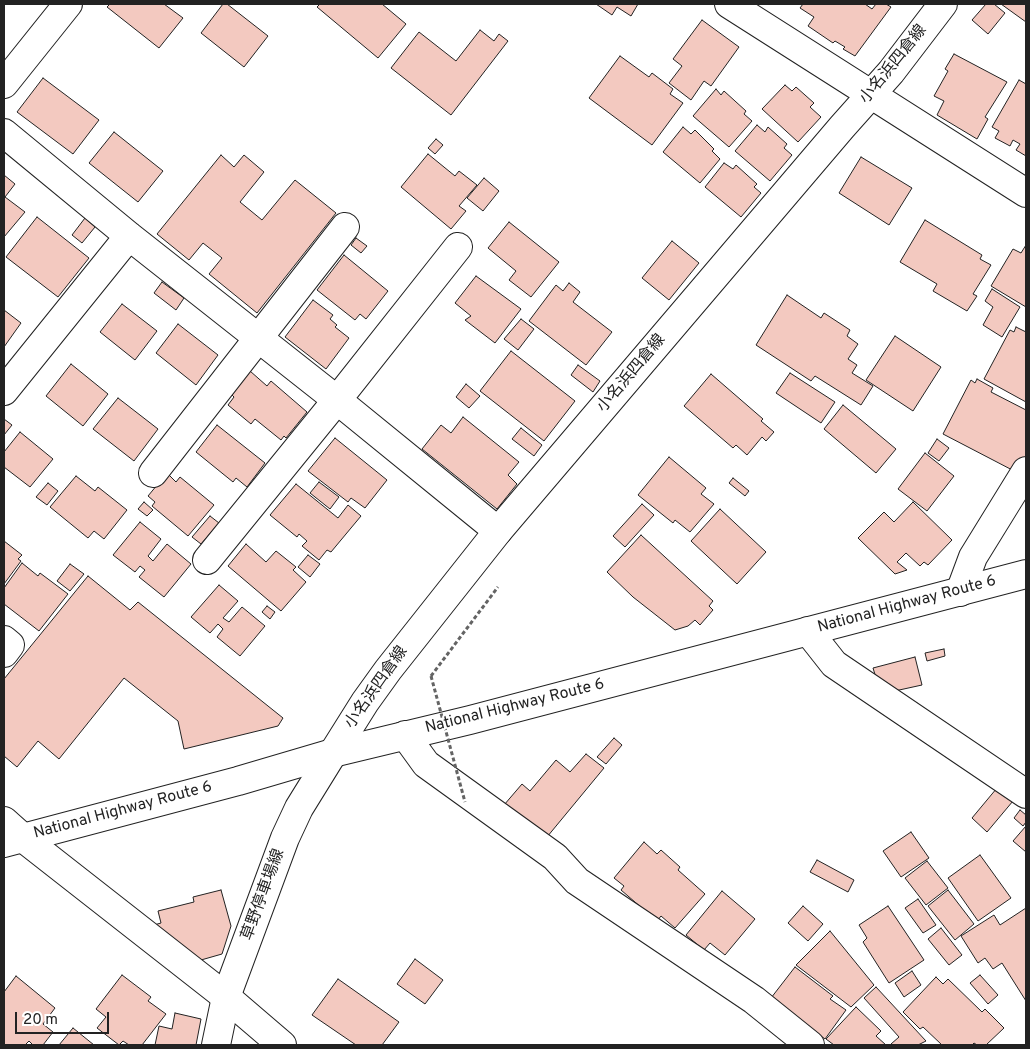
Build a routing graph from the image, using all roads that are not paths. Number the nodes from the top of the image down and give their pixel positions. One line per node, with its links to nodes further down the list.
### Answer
1 (68, 4): 4 (main road)
2 (730, 4): 5 (main road)
3 (943, 4): 5 (main road, 小名浜四倉線)
4 (4, 84)
5 (871, 95): 7 (main road); 16 (main road, 小名浜四倉線)
6 (4, 133): 9 (main road)
7 (1026, 193)
8 (346, 227): 11 (main road)
9 (129, 236): 11 (main road); 12 (main road)
10 (458, 247): 13 (main road)
11 (258, 339): 13 (main road); 15 (main road)
12 (4, 391)
13 (337, 400): 16 (main road); 17 (main road)
14 (1026, 470): 19 (main road)
15 (153, 473)
16 (498, 531): 24 (main road, 小名浜四倉線)
17 (207, 560)
18 (1026, 574): 19 (main road, National Highway Route 6)
19 (960, 592): 20 (main road, National Highway Route 6)
20 (808, 631): 23 (main road, National Highway Route 6); 25 (main road)
21 (4, 640): 22 (main road)
22 (4, 653)
23 (405, 735): 24 (main road, National Highway Route 6); 30 (main road)
24 (333, 753): 26 (main road, National Highway Route 6); 27 (main road, 草野停車場線)
25 (1026, 794)
26 (10, 834): 27 (main road)
27 (226, 997): 28 (main road, 草野停車場線); 29 (main road)
28 (216, 1045)
29 (282, 1045)
30 (810, 1045)

